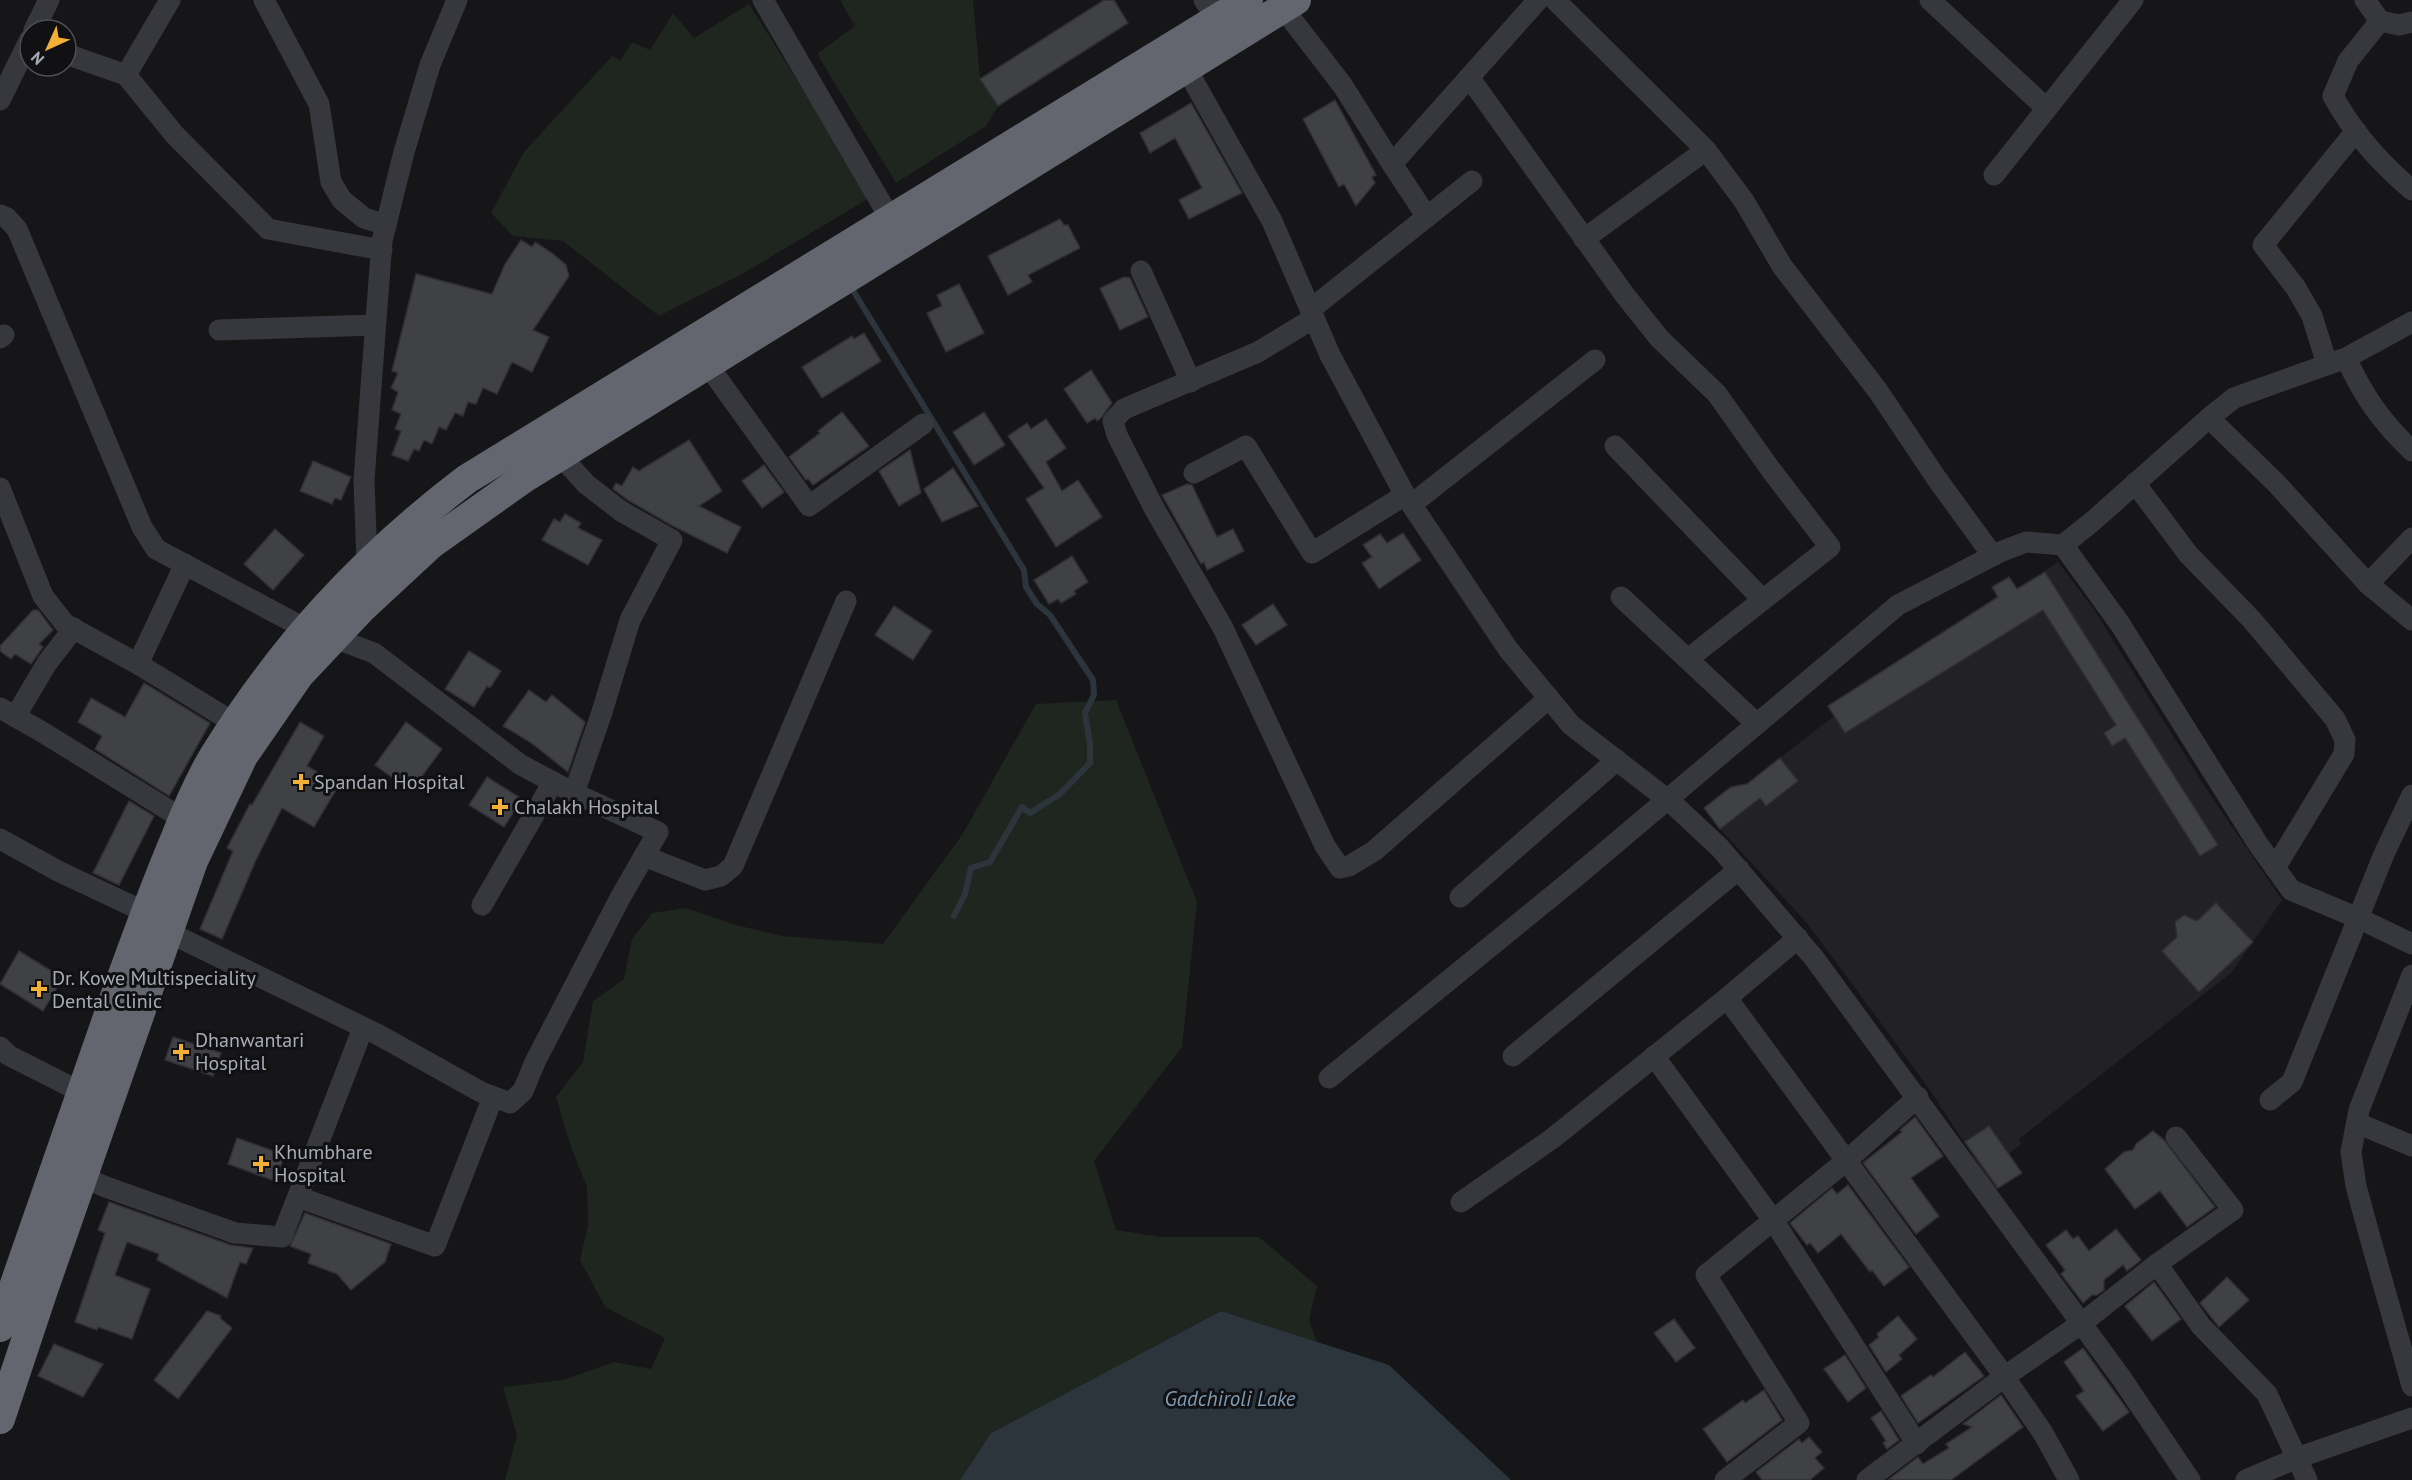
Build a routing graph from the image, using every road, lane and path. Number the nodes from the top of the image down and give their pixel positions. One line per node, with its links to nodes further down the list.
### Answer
1 (49, 0): 14 (street)
2 (170, 0): 20 (street)
3 (264, 0): 33 (street)
4 (457, 0): 33 (street)
5 (763, 0): 32 (street)
6 (1248, 0): 13 (highway)
7 (1538, 0): 21 (street)
8 (1555, 0): 25 (street)
9 (1930, 0): 23 (street)
10 (2133, 0): 23 (street)
11 (2365, 0): 15 (street)
12 (1289, 4): 19 (highway); 26 (street)
13 (1211, 9): 32 (highway)
14 (40, 18)
15 (2380, 21): 16 (street); 24 (street)
16 (2412, 22)
17 (78, 58): 20 (street)
18 (18, 64): 22 (street)
19 (1186, 68): 37 (street); 43 (highway)
20 (126, 75): 35 (street)
21 (1469, 77): 26 (street); 34 (street)
22 (0, 100)
23 (2046, 108): 27 (street)
24 (2356, 131): 29 (street); 42 (street)
25 (1706, 150): 34 (street); 56 (street)
26 (1392, 164): 31 (street)
27 (1994, 175)
28 (1472, 181): 31 (street)
29 (2412, 190)
30 (0, 215): 58 (street)
31 (1427, 217): 37 (street)
32 (891, 219): 57 (highway)
33 (386, 225): 35 (street)
34 (1584, 239): 61 (street)
35 (382, 250): 39 (street)
36 (1141, 271): 44 (street)
37 (1313, 314): 44 (street); 53 (street)
38 (2412, 322): 42 (street)
39 (375, 325): 40 (street); 57 (street)
40 (219, 330)
41 (1595, 360): 53 (street)
42 (2337, 361): 45 (street); 48 (street)
43 (707, 364): 46 (street); 49 (highway)
44 (1191, 381): 69 (street)
45 (2209, 418): 51 (street); 59 (street)
46 (923, 424)
47 (1615, 446): 61 (street)
48 (2410, 446)
49 (560, 455): 66 (highway); 75 (street)
50 (1194, 473): 53 (street)
51 (2135, 483): 55 (street); 81 (street)
52 (0, 488): 64 (street)
53 (1408, 499): 69 (street)
54 (2412, 538): 59 (street)
55 (2062, 544): 56 (street); 81 (street)
56 (1993, 556): 72 (street)
57 (368, 562): 65 (highway)
58 (185, 564): 65 (street); 68 (street)
59 (2368, 585): 63 (street)
60 (1621, 597): 67 (street)
61 (1762, 599): 67 (street)
62 (846, 602): 80 (street)
63 (2412, 620)
64 (74, 628): 68 (street); 70 (street)
65 (306, 629): 71 (highway)
66 (334, 638): 74 (street); 87 (highway)
67 (1688, 659): 72 (street)
68 (138, 664): 71 (street)
69 (1549, 698): 73 (street)
70 (8, 712): 78 (street)
71 (236, 724): 78 (highway)
72 (1757, 724): 77 (street)
73 (1617, 760): 77 (street); 83 (street)
74 (553, 782): 75 (street); 84 (street)
75 (574, 793): 80 (street)
76 (2412, 795): 86 (street)
77 (1667, 799): 82 (street); 96 (street)
78 (183, 819): 85 (highway)
79 (0, 839): 85 (street)
80 (644, 856): 98 (street)
81 (2275, 868): 86 (street)
82 (1739, 869): 88 (street); 94 (street)
83 (1460, 897)
84 (482, 905)
85 (145, 912): 97 (highway)
86 (2358, 918): 89 (street); 100 (street)
87 (168, 932): 92 (street); 105 (highway)
88 (1798, 938): 91 (street); 99 (street)
89 (2412, 944)
90 (2412, 975): 101 (street)
91 (1727, 998): 95 (street); 104 (street)
92 (363, 1028): 98 (street); 106 (street)
93 (0, 1047): 97 (street)
94 (1513, 1056)
95 (1654, 1056): 107 (street); 108 (street)
96 (1329, 1078)
97 (81, 1092): 111 (highway)
98 (493, 1097): 106 (street)
99 (1918, 1097): 104 (street); 110 (street)
100 (2270, 1100)
101 (2356, 1123): 103 (street); 113 (street)
102 (2176, 1137): 109 (street)
103 (2412, 1146)
104 (1846, 1161): 108 (street); 112 (street)
105 (83, 1177): 106 (street); 115 (highway)
106 (298, 1197)
107 (1461, 1202)
108 (1773, 1220): 116 (street); 118 (street)
109 (2157, 1264): 110 (street); 117 (street)
110 (2082, 1323): 112 (street); 121 (street)
111 (0, 1327)
112 (2004, 1377): 116 (street); 120 (street)
113 (2412, 1386)
114 (2412, 1418): 117 (street)
115 (0, 1419)
116 (1917, 1444): 119 (street)
117 (2296, 1458): 122 (street); 123 (street)
118 (1725, 1480)
119 (1867, 1480)
120 (2069, 1480)
121 (2190, 1480)
122 (2246, 1480)
123 (2307, 1480)

